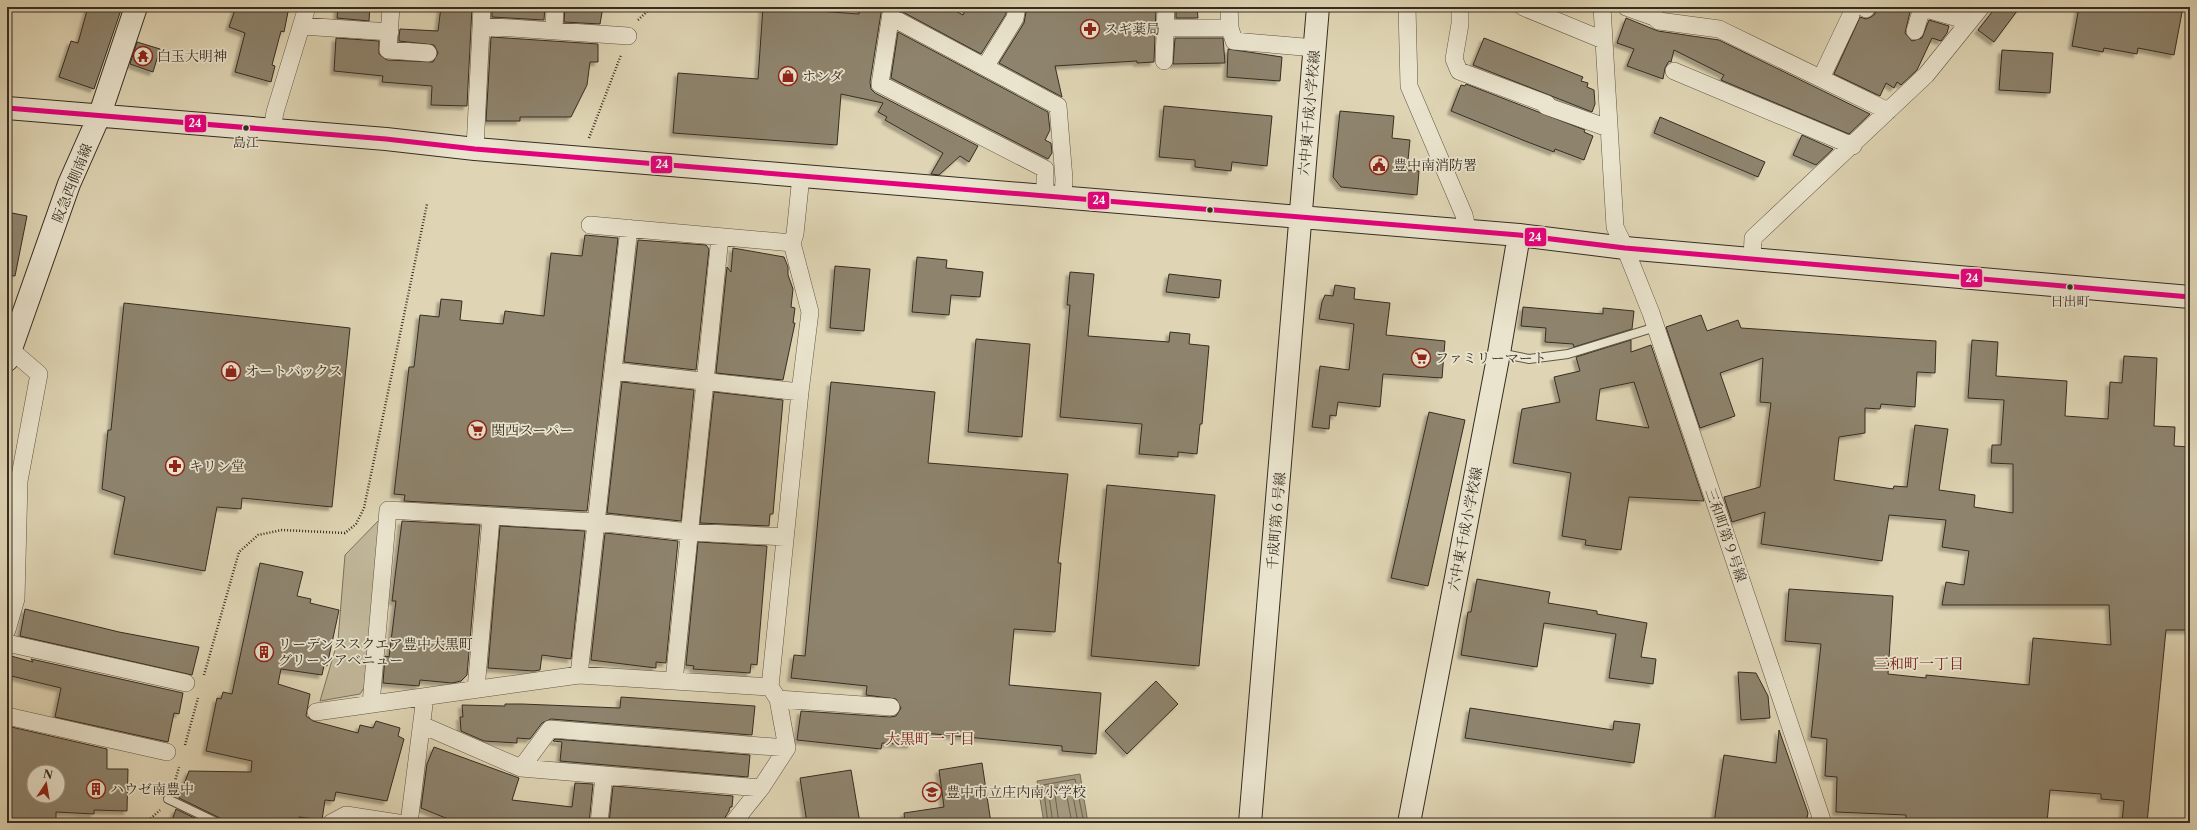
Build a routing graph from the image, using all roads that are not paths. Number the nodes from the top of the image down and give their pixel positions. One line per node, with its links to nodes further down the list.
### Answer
1 (136, 7): 38 (main road, 阪急西側南線)
2 (307, 7): 21 (street)
3 (391, 7): 27 (street)
4 (482, 7): 22 (street)
5 (555, 7): 25 (street)
6 (1017, 7): 33 (street)
7 (1166, 7): 23 (street)
8 (1230, 7): 24 (street)
9 (1318, 7): 30 (main road, 六中東千成小学校線)
10 (1407, 7): 48 (street)
11 (1460, 7): 39 (street)
12 (1523, 7): 29 (street)
13 (1602, 7): 29 (street, 三和町第９号線)
14 (1626, 7): 19 (street)
15 (1920, 7): 20 (street); 26 (street)
16 (1981, 7): 20 (street)
17 (1861, 11): 35 (street)
18 (892, 12): 33 (street); 44 (street)
19 (1654, 12): 35 (street)
20 (1969, 21): 37 (street)
21 (302, 26): 27 (street); 40 (street)
22 (481, 26): 25 (street); 42 (street)
23 (1166, 28): 24 (street); 32 (street)
24 (1230, 28): 30 (street)
25 (554, 30): 28 (street)
26 (1915, 31)
27 (390, 32): 31 (street)
28 (628, 36)
29 (1604, 40): 39 (street, 三和町第９号線)
30 (1315, 48): 45 (main road, 六中東千成小学校線)
31 (428, 53)
32 (1164, 61)
33 (985, 67): 44 (street)
34 (1674, 71): 41 (street)
35 (1821, 78): 37 (street)
36 (7, 108): 38 (main road)
37 (1888, 111): 41 (street)
38 (100, 114): 40 (main road); 57 (main road, 阪急西側南線)
39 (1608, 128): 52 (street, 三和町第９号線)
40 (272, 130): 42 (main road)
41 (1853, 146): 53 (street)
42 (475, 149): 43 (main road)
43 (801, 176): 44 (main road); 51 (street)
44 (1054, 197): 45 (main road)
45 (1301, 218): 48 (main road); 90 (main road, 千成町第６号線)
46 (590, 225): 47 (street)
47 (629, 228): 50 (street); 58 (street)
48 (1468, 232): 49 (main road)
49 (1519, 235): 52 (main road); 56 (main road, 六中東千成小学校線)
50 (720, 237): 51 (street); 59 (street)
51 (792, 243): 60 (street)
52 (1626, 248): 53 (main road); 55 (street, 三和町第９号線)
53 (1752, 259): 54 (main road)
54 (2190, 297)
55 (1656, 327): 56 (lane); 92 (street, 三和町第９号線)
56 (1499, 353): 91 (main road, 六中東千成小学校線)
57 (9, 355): 65 (street)
58 (613, 371): 59 (street); 62 (street)
59 (705, 380): 60 (street); 63 (street)
60 (800, 392): 64 (street)
61 (491, 518): 62 (street); 70 (street); 73 (street)
62 (596, 522): 63 (street); 67 (street)
63 (689, 532): 64 (street); 68 (street)
64 (785, 537): 71 (street)
65 (7, 630)
66 (7, 643): 69 (street)
67 (579, 675): 68 (street); 70 (street)
68 (674, 681): 71 (street)
69 (195, 682)
70 (476, 689): 72 (street)
71 (774, 693): 74 (street); 78 (street)
72 (425, 697): 73 (street); 77 (street)
73 (371, 704): 75 (street)
74 (891, 707)
75 (316, 712)
76 (7, 716): 79 (street)
77 (422, 725): 80 (street); 87 (street)
78 (787, 748): 80 (street); 82 (street)
79 (175, 751)
80 (521, 768): 81 (street)
81 (604, 776): 82 (street); 88 (street)
82 (761, 788): 89 (street)
83 (168, 800): 84 (lane)
84 (218, 823)
85 (331, 823): 86 (street)
86 (398, 823)
87 (409, 823)
88 (599, 823)
89 (733, 823)
90 (1250, 823)
91 (1409, 823)
92 (1823, 823)

